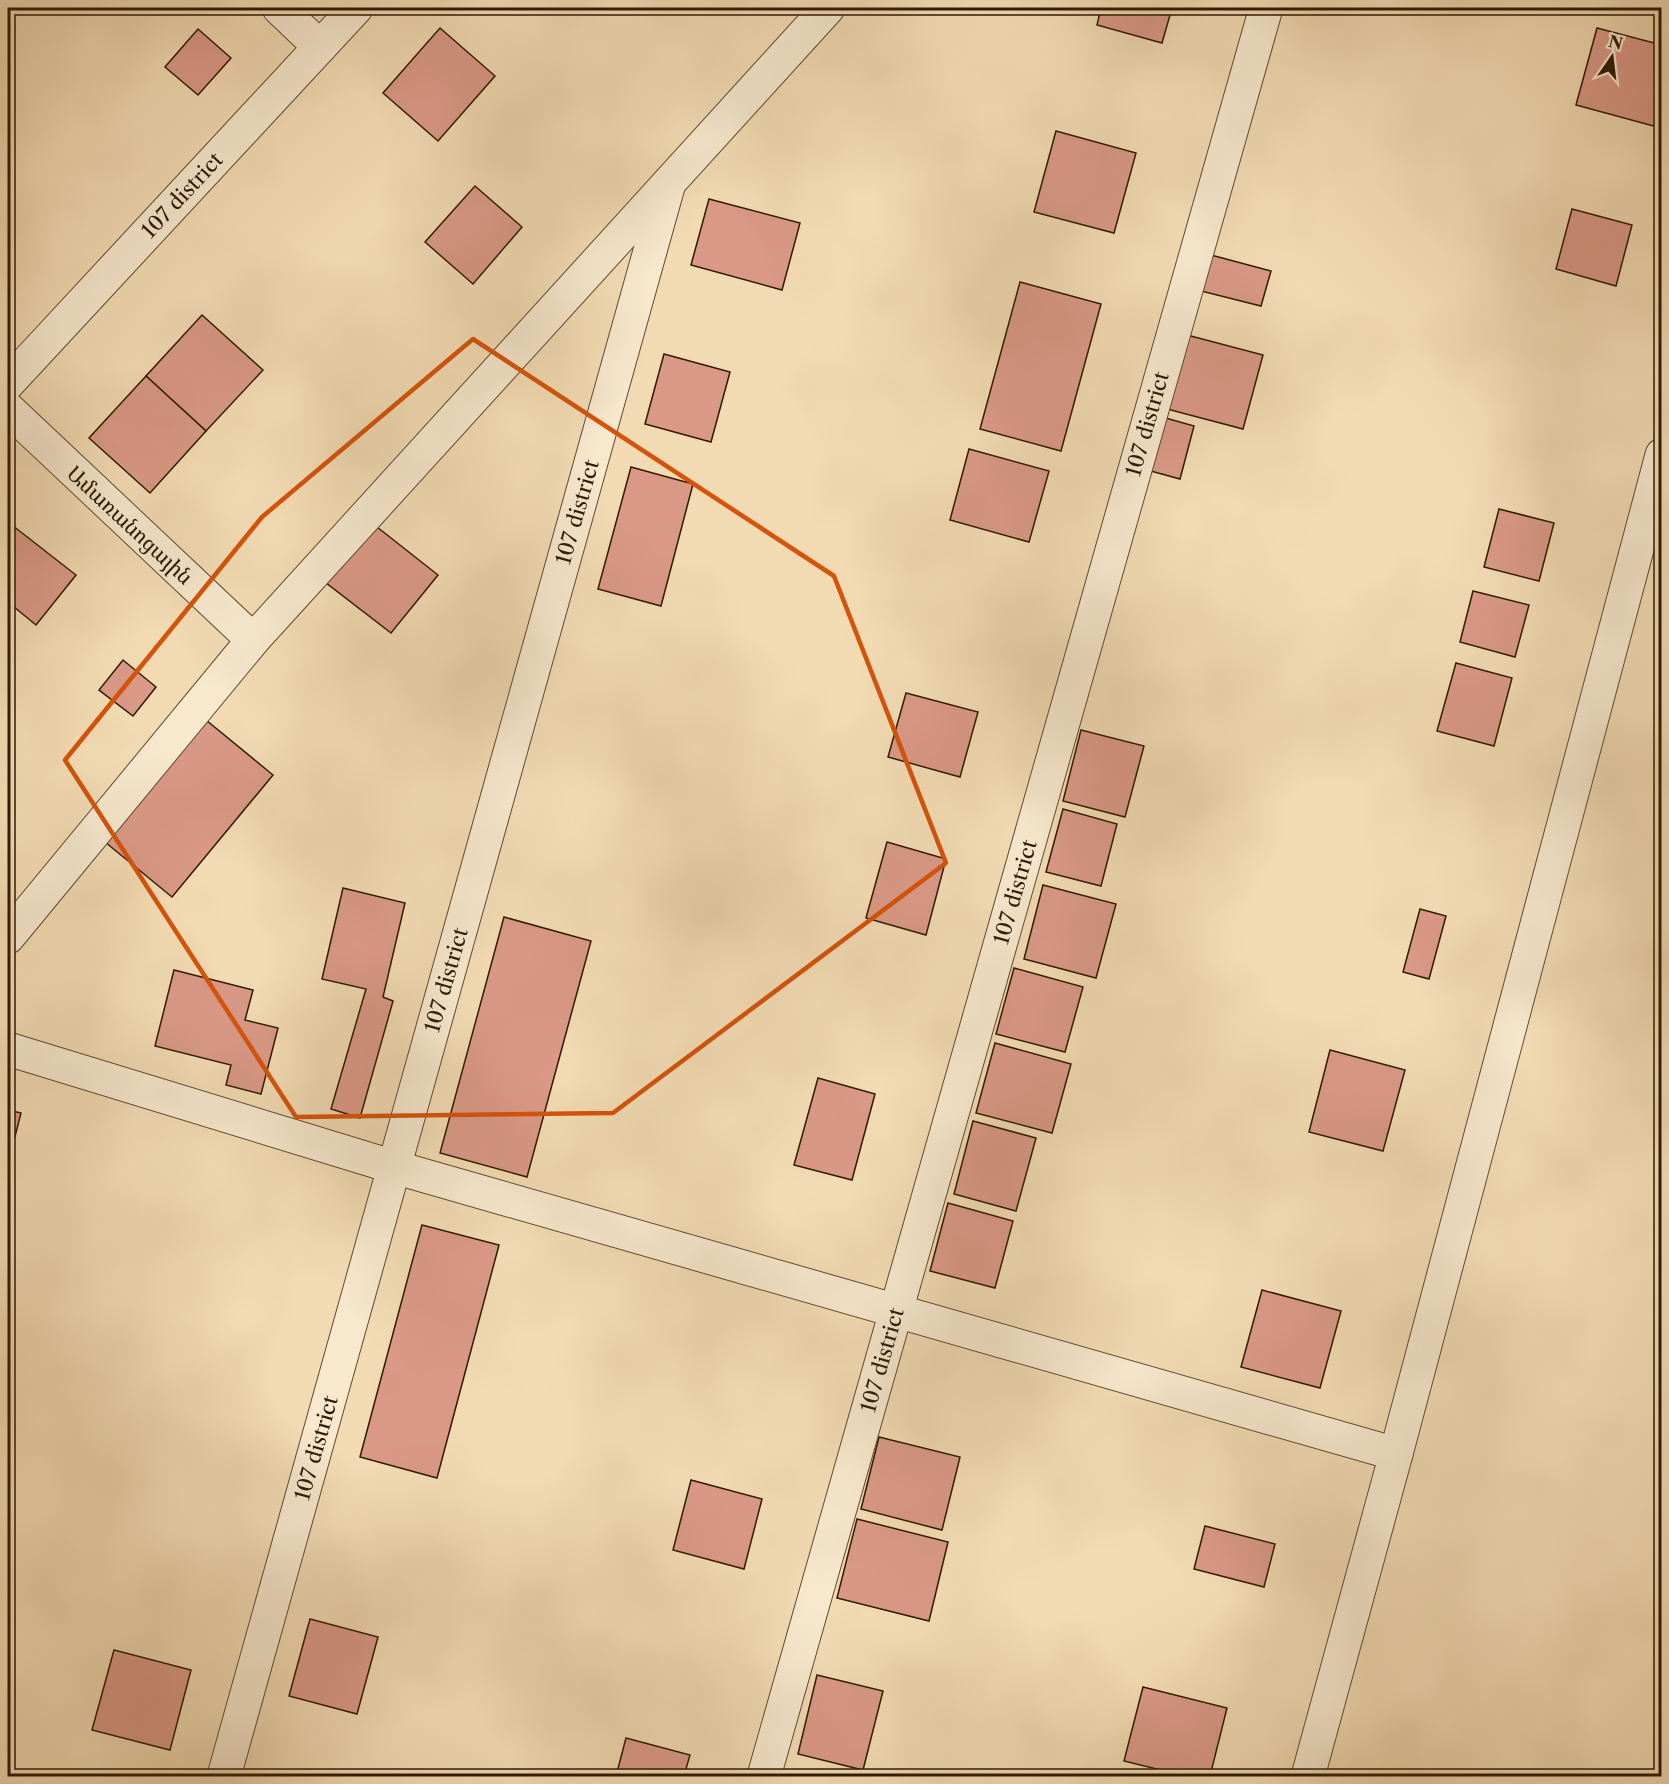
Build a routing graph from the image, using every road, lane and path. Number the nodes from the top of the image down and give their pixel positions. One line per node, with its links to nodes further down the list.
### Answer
1 (279, 8): 5 (street)
2 (356, 8): 5 (street, 107 district)
3 (828, 8): 6 (street, 107 district)
4 (1266, 8): 14 (street, 107 district)
5 (320, 47): 7 (street, 107 district)
6 (669, 183): 10 (street, 107 district); 13 (street, 107 district)
7 (8, 383)
8 (8, 409): 10 (street, Ամառանոցային)
9 (1662, 454): 15 (street)
10 (253, 640): 11 (street, 107 district)
11 (8, 937)
12 (8, 1049): 13 (street)
13 (394, 1167): 14 (street); 16 (street, 107 district)
14 (896, 1310): 15 (street); 17 (street, 107 district)
15 (1396, 1454): 18 (street)
16 (224, 1776)
17 (764, 1776)
18 (1308, 1776)

